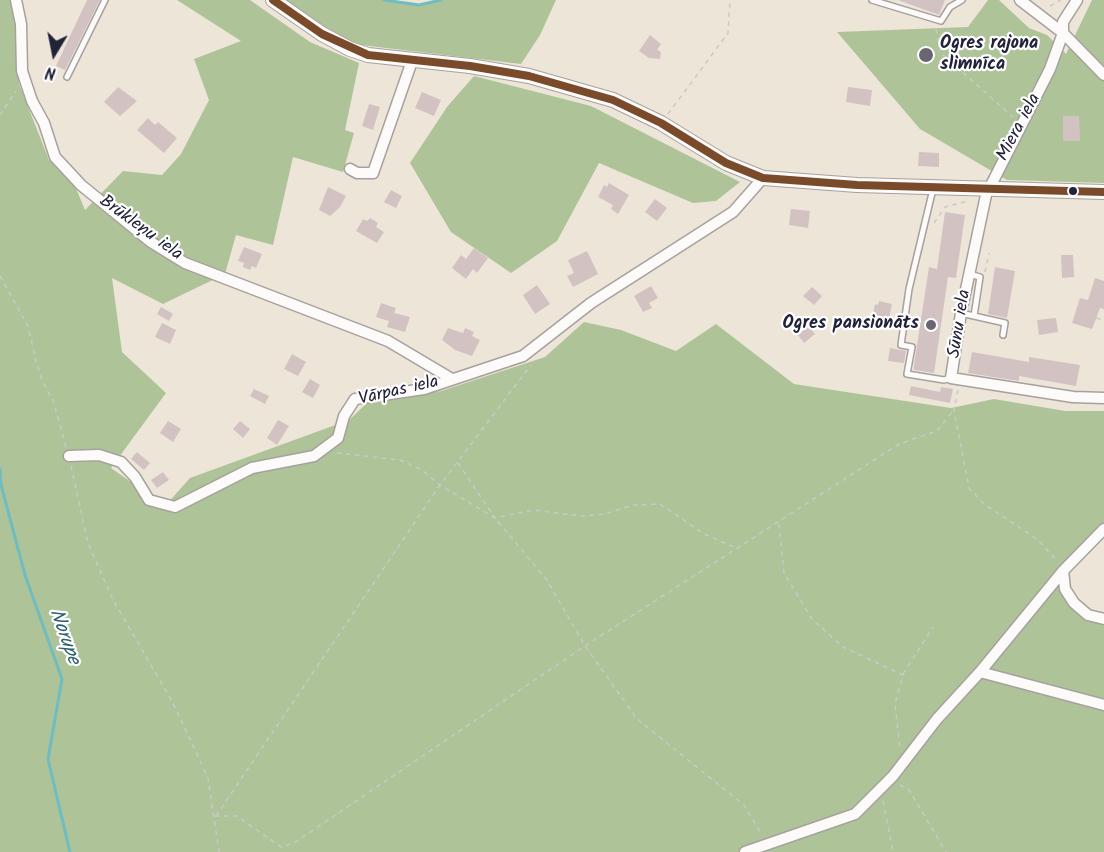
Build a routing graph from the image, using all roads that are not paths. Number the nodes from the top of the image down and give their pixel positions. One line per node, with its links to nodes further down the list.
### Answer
1 (16, 0): 21 (street, Brūkleņu iela)
2 (105, 0): 11 (lane)
3 (273, 0): 9 (main road)
4 (872, 0): 5 (lane)
5 (962, 0)
6 (1020, 0): 8 (street)
7 (1077, 0): 8 (street, Miera iela)
8 (1063, 33): 10 (street); 15 (street, Miera iela)
9 (412, 61): 12 (street); 13 (main road)
10 (1104, 75)
11 (67, 77)
12 (350, 169)
13 (763, 178): 14 (main road); 21 (street, Vārpas iela)
14 (934, 188): 15 (main road); 22 (lane)
15 (988, 190): 16 (main road); 17 (street, Sūnu iela)
16 (1104, 192)
17 (969, 274): 18 (street, Sūnu iela); 19 (lane)
18 (961, 313): 19 (lane); 22 (street, Sūnu iela)
19 (974, 316): 20 (lane)
20 (1003, 335)
21 (452, 379): 24 (street, Vārpas iela)
22 (956, 379): 23 (street, Sūnu iela)
23 (1104, 398)
24 (69, 456)
25 (1104, 529): 26 (street)
26 (1063, 571): 27 (street); 28 (street)
27 (1104, 619)
28 (980, 672): 29 (street); 30 (street)
29 (1104, 705)
30 (745, 852)

